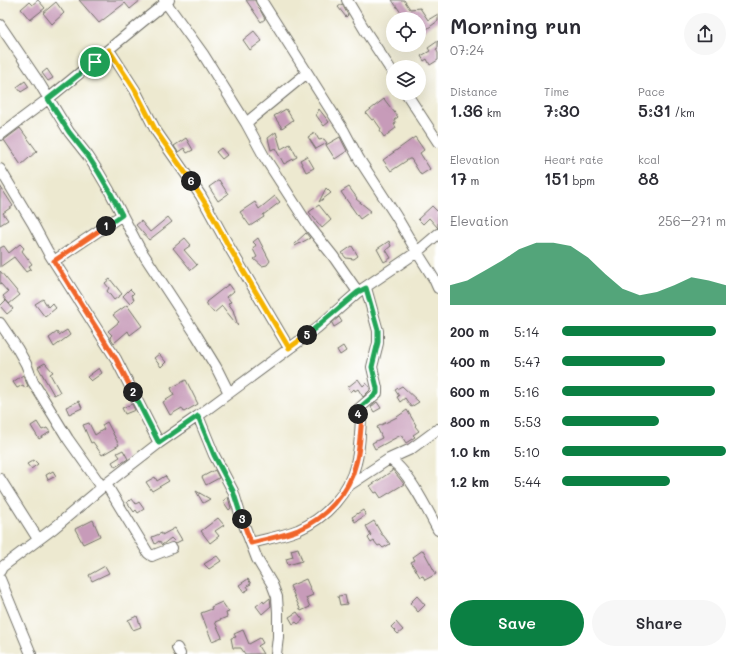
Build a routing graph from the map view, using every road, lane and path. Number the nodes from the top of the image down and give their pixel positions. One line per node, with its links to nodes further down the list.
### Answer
1 (261, 0): 7 (street)
2 (347, 0): 6 (street)
3 (166, 1): 5 (street); 10 (street)
4 (0, 24): 8 (street)
5 (109, 50): 8 (street); 21 (street)
6 (386, 62)
7 (307, 73): 10 (street); 16 (street)
8 (48, 99): 11 (street); 14 (street)
9 (411, 100): 12 (street)
10 (246, 123): 19 (street)
11 (0, 135)
12 (438, 142)
13 (0, 170): 17 (street)
14 (122, 215): 17 (street); 22 (street)
15 (438, 234): 16 (street)
16 (417, 252): 18 (street); 19 (street)
17 (54, 261): 25 (street)
18 (438, 288)
19 (362, 290): 21 (street); 29 (street)
20 (0, 324): 28 (street)
21 (289, 348): 22 (street)
22 (229, 393): 23 (street)
23 (198, 416): 25 (street); 32 (street)
24 (438, 429): 26 (street)
25 (159, 443): 28 (street)
26 (389, 459): 29 (street); 30 (street)
27 (0, 479): 31 (street)
28 (104, 486): 31 (street); 33 (street)
29 (348, 486): 32 (street)
30 (438, 530)
31 (38, 539): 34 (street)
32 (251, 543): 37 (street)
33 (172, 548)
34 (0, 570)
35 (0, 580): 36 (street)
36 (31, 654)
37 (276, 654)

